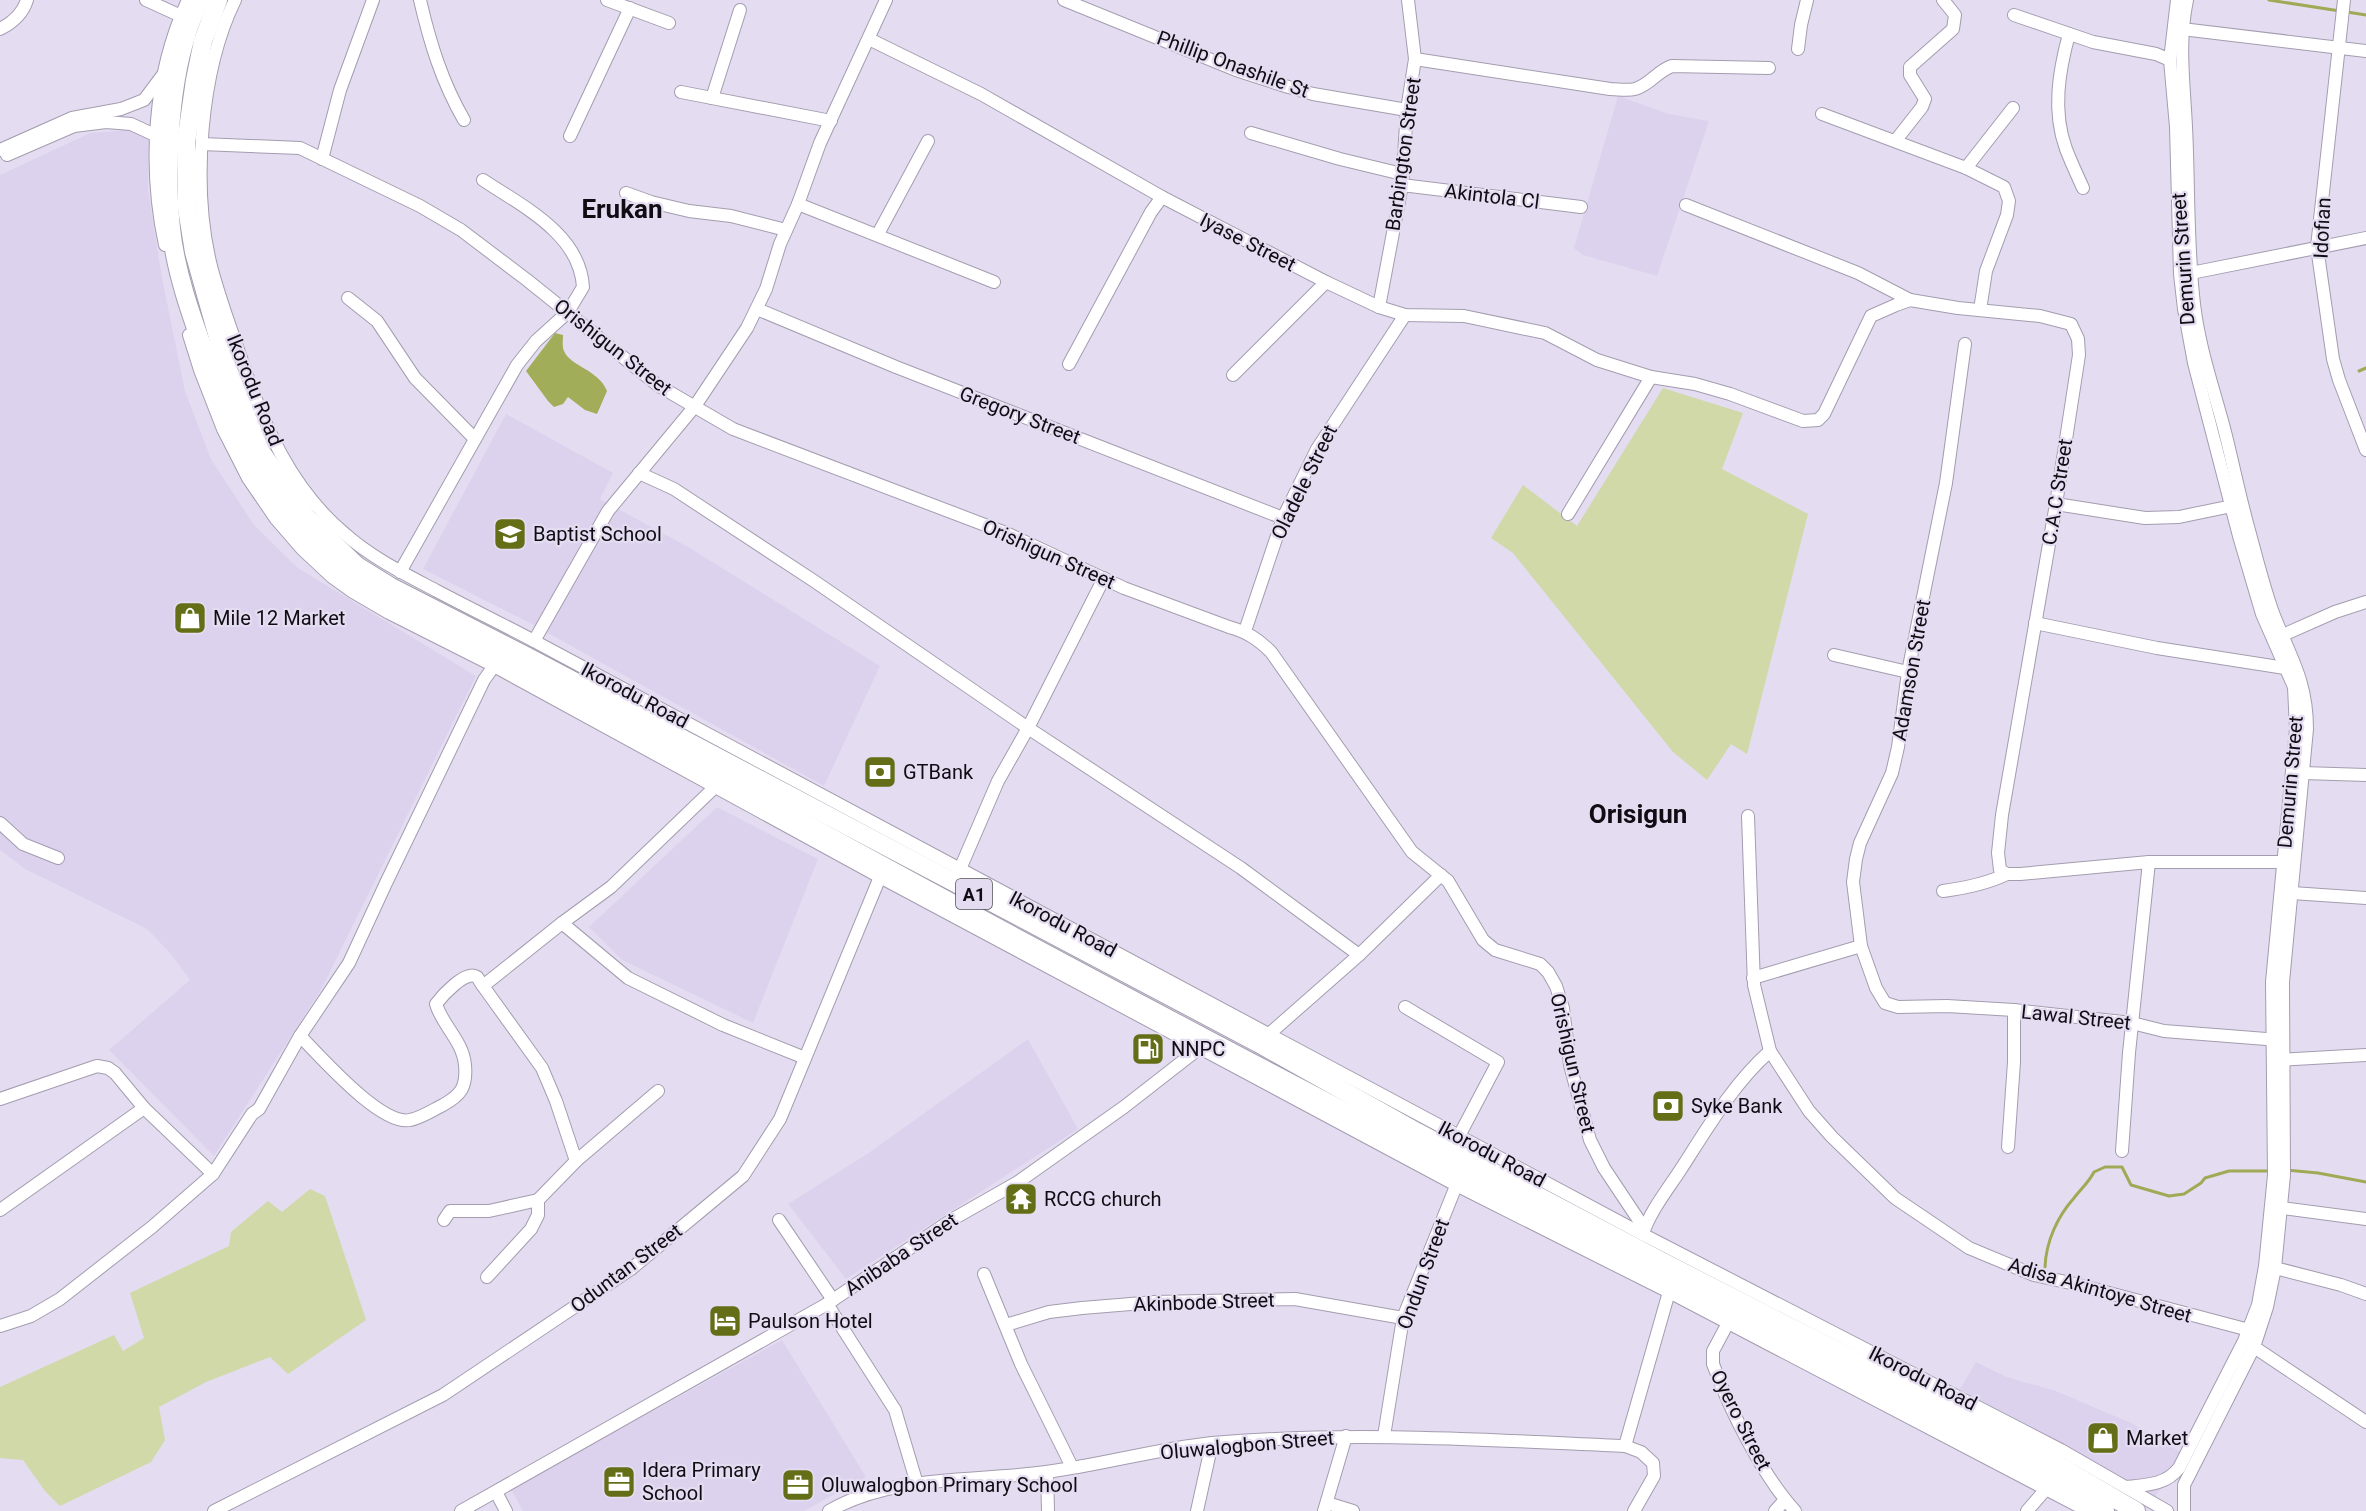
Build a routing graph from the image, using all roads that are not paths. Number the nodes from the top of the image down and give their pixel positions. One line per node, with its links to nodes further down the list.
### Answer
1 (27, 0): 23 (street)
2 (146, 0): 21 (street)
3 (188, 0): 21 (street, Ikorodu Road)
4 (200, 0): 100 (highway, Ikorodu Road / A1)
5 (218, 0): 185 (highway, Ikorodu Road / A1)
6 (235, 0): 46 (street, Ikorodu Road)
7 (373, 0): 49 (street)
8 (420, 0): 39 (street)
9 (607, 0): 18 (street)
10 (886, 0): 26 (street)
11 (1064, 0): 37 (street, Phillip Onashile St)
12 (1408, 0): 30 (street, Barbington Street)
13 (1807, 0): 28 (street)
14 (1943, 0): 44 (street)
15 (2177, 0): 31 (street, Demurin Street)
16 (2187, 0): 24 (street, Demurin Street)
17 (2343, 6): 27 (street, Idofian)
18 (630, 8): 22 (street); 43 (street)
19 (740, 10): 35 (street)
20 (2014, 15): 25 (street)
21 (181, 16): 33 (street, Ikorodu Road)
22 (669, 23)
23 (0, 29)
24 (2182, 29): 27 (street); 63 (street, Demurin Street)
25 (2069, 34): 31 (street); 53 (street)
26 (869, 39): 40 (street); 55 (street, Iyase Street)
27 (2340, 47): 29 (street); 62 (street, Idofian)
28 (1798, 49)
29 (2366, 51)
30 (1415, 59): 32 (street); 37 (street, Barbington Street)
31 (2170, 60): 82 (street, Demurin Street)
32 (1769, 68)
33 (163, 75): 42 (street, Ikorodu Road); 47 (street)
34 (681, 92): 35 (street)
35 (712, 98): 40 (street)
36 (2013, 108): 50 (street)
37 (1407, 110): 52 (street, Barbington Street)
38 (1822, 114): 44 (street)
39 (464, 120)
40 (831, 121): 56 (street)
41 (1251, 133): 52 (street, Akintola Cl)
42 (157, 136): 48 (street); 93 (street, Ikorodu Road)
43 (570, 136)
44 (1896, 140): 50 (street)
45 (928, 141): 60 (street)
46 (202, 144): 49 (street, Orishigun Street); 85 (street, Ikorodu Road)
47 (0, 150)
48 (0, 158)
49 (322, 159): 71 (street, Orishigun Street)
50 (1966, 168): 70 (street)
51 (483, 180): 71 (street)
52 (1402, 180): 58 (street, Akintola Cl); 68 (street, Barbington Street)
53 (2083, 188)
54 (626, 193): 59 (street)
55 (1162, 197): 65 (street, Iyase Street); 74 (street)
56 (798, 204): 59 (street); 60 (street)
57 (1686, 205): 67 (street)
58 (1581, 207)
59 (786, 230): 69 (street)
60 (878, 234): 64 (street)
61 (2366, 238): 62 (street)
62 (2317, 247): 63 (street); 79 (street, Idofian)
63 (2191, 273): 90 (street, Demurin Street)
64 (993, 282)
65 (1326, 282): 68 (street, Iyase Street); 75 (street)
66 (348, 298): 78 (street)
67 (1910, 300): 70 (street, C.A.C Street); 76 (street, C.A.C Street)
68 (1378, 307): 72 (street, Iyase Street)
69 (757, 309): 77 (street); 84 (street, Gregory Street)
70 (1980, 310): 81 (street, C.A.C Street)
71 (568, 312): 77 (street, Orishigun Street); 78 (street)
72 (1405, 315): 76 (street, Iyase Street); 84 (street, Oladele Street)
73 (1965, 344): 95 (street, Adamson Street)
74 (1069, 364)
75 (1233, 375)
76 (1651, 377): 83 (street)
77 (695, 406): 80 (street); 86 (street, Orishigun Street)
78 (475, 439): 85 (street)
79 (2366, 450)
80 (639, 473): 91 (street); 96 (street)
81 (2055, 504): 82 (street); 88 (street, C.A.C Street)
82 (2232, 506): 94 (street, Demurin Street)
83 (1568, 514)
84 (1283, 518): 89 (street, Oladele Street)
85 (400, 572): 91 (street, Ikorodu Road)
86 (1104, 578): 89 (street, Orishigun Street); 96 (street)
87 (2366, 602): 90 (street)
88 (2035, 623): 94 (street); 108 (street, C.A.C Street)
89 (1245, 631): 109 (street, Orishigun Street)
90 (2283, 635): 97 (street, Demurin Street)
91 (534, 641): 107 (street, Ikorodu Road)
92 (1834, 655): 95 (street)
93 (494, 666): 99 (street, Ikorodu Road); 123 (street)
94 (2285, 668): 105 (street, Demurin Street)
95 (1908, 672): 114 (street, Adamson Street)
96 (1028, 728): 107 (street); 115 (street)
97 (2303, 773): 98 (street); 111 (street, Demurin Street)
98 (2366, 775)
99 (716, 786): 100 (street, Ikorodu Road); 113 (street)
100 (778, 815): 106 (highway, Ikorodu Road / A1)
101 (1748, 816): 116 (street, Adisa Akintoye Street)
102 (0, 823): 103 (street)
103 (58, 858)
104 (2149, 861): 105 (street); 108 (street); 121 (street)
105 (2284, 862): 124 (street, Demurin Street)
106 (873, 869): 125 (street, Ikorodu Road); 128 (street, Oduntan Street); 184 (highway, Ikorodu Road / A1)
107 (960, 869): 122 (street, Ikorodu Road)
108 (2007, 874): 110 (street)
109 (1441, 875): 115 (street); 146 (street, Orishigun Street)
110 (1943, 891)
111 (2292, 893): 112 (street); 124 (street, Demurin Street)
112 (2366, 898)
113 (562, 922): 117 (street); 128 (street)
114 (1861, 946): 116 (street); 118 (street, Adamson Street)
115 (1359, 955): 122 (street)
116 (1753, 978): 126 (street, Adisa Akintoye Street)
117 (483, 986): 123 (street); 136 (street)
118 (1876, 988): 120 (street, Lawal Street)
119 (1405, 1007): 133 (street)
120 (2014, 1010): 121 (street, Lawal Street); 134 (street)
121 (2132, 1023): 124 (street, Lawal Street); 135 (street)
122 (1268, 1035): 133 (street, Ikorodu Road)
123 (300, 1036): 137 (street)
124 (2278, 1040): 129 (street, Demurin Street)
125 (1201, 1047): 139 (street, Ikorodu Road); 152 (street, Anibaba Street)
126 (1770, 1051): 146 (street); 157 (street, Adisa Akintoye Street)
127 (2366, 1055): 129 (street)
128 (806, 1058): 172 (street, Oduntan Street)
129 (2278, 1060): 138 (street, Demurin Street)
130 (658, 1091): 136 (street)
131 (0, 1099): 132 (street)
132 (144, 1108): 137 (street); 142 (street)
133 (1460, 1136): 146 (street, Ikorodu Road)
134 (2008, 1147)
135 (2122, 1151)
136 (576, 1161): 140 (street)
137 (213, 1174): 156 (street)
138 (2279, 1175): 141 (street, Demurin Street); 157 (street, Demurin Street)
139 (1458, 1186): 150 (street, Ikorodu Road); 153 (street, Ondun Street)
140 (538, 1200): 143 (street); 149 (street)
141 (2282, 1208): 145 (street); 147 (street, Demurin Street)
142 (0, 1210)
143 (444, 1220)
144 (779, 1220): 152 (street)
145 (2366, 1220)
146 (1643, 1231): 167 (street, Ikorodu Road)
147 (2275, 1268): 151 (street); 158 (street, Demurin Street)
148 (984, 1274): 155 (street)
149 (488, 1277)
150 (1669, 1292): 154 (street, Ikorodu Road); 163 (street)
151 (2366, 1294)
152 (830, 1302): 166 (street); 169 (street, Anibaba Street)
153 (1403, 1318): 155 (street, Akinbode Street); 161 (street, Ondun Street)
154 (1728, 1323): 168 (street, Ikorodu Road); 170 (street, Oyero Street)
155 (1006, 1325): 164 (street)
156 (0, 1326)
157 (2249, 1330): 167 (street, Demurin Street)
158 (2254, 1347): 159 (street); 187 (street, Demurin Street)
159 (2366, 1422)
160 (1346, 1436): 161 (street, Oluwalogbon Street); 162 (street, Oluwalogbon Street); 171 (street)
161 (1384, 1436): 163 (street, Oluwalogbon Street)
162 (1212, 1443): 164 (street, Oluwalogbon Street); 177 (street)
163 (1625, 1446): 179 (street, Oluwalogbon Street)
164 (1072, 1467): 165 (street, Oluwalogbon Street)
165 (1047, 1472): 166 (street, Oluwalogbon Street); 176 (street)
166 (917, 1484): 175 (street, Oluwalogbon Street)
167 (2126, 1487): 186 (street, Ikorodu Road)
168 (2046, 1489): 182 (street); 183 (street, Ikorodu Road)
169 (496, 1492): 173 (street, Anibaba Street); 174 (street)
170 (1785, 1500): 180 (street); 181 (street, Oyero Street)
171 (1326, 1507): 178 (street)
172 (214, 1511)
173 (461, 1511)
174 (506, 1511)
175 (829, 1511)
176 (1048, 1511)
177 (1197, 1511)
178 (1353, 1511)
179 (1634, 1511)
180 (1775, 1511)
181 (1795, 1511)
182 (2027, 1511)
183 (2088, 1511)
184 (2105, 1511)
185 (2136, 1511)
186 (2167, 1511)
187 (2184, 1511)

